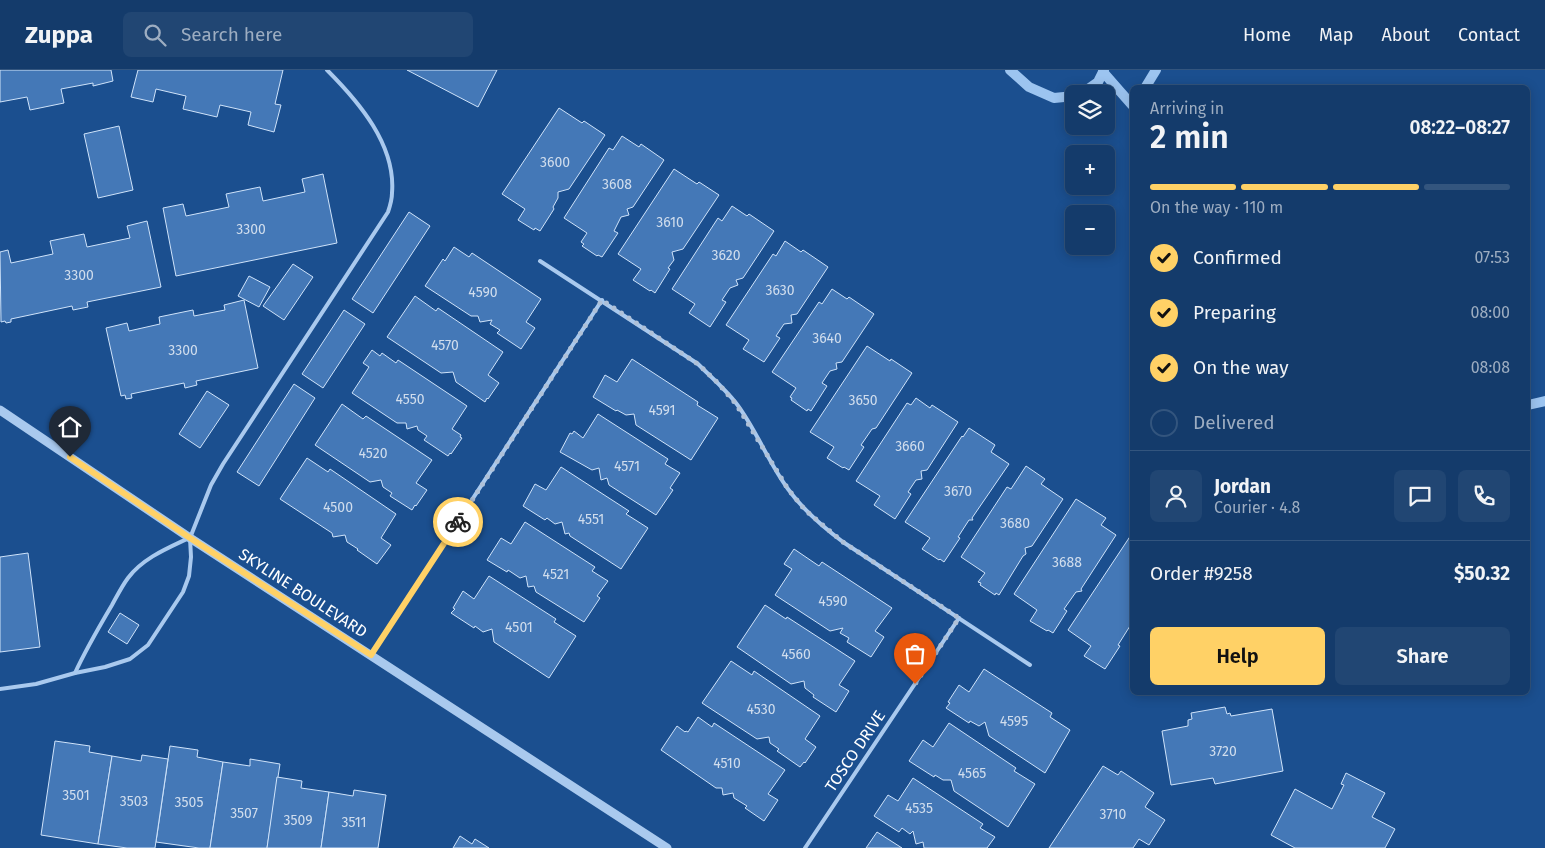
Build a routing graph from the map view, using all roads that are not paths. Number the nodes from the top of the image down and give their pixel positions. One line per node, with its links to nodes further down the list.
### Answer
1 (328, 70): 5 (lane)
2 (540, 261): 3 (lane)
3 (602, 300): 6 (lane); 7 (lane)
4 (0, 410): 5 (street, SKYLINE BOULEVARD)
5 (190, 538): 7 (street, SKYLINE BOULEVARD); 9 (lane); 9 (lane)
6 (959, 618): 8 (lane); 12 (lane, TOSCO DRIVE)
7 (371, 655): 11 (street, SKYLINE BOULEVARD)
8 (1030, 665)
9 (75, 673): 10 (lane)
10 (0, 689)
11 (667, 848)
12 (805, 848)

